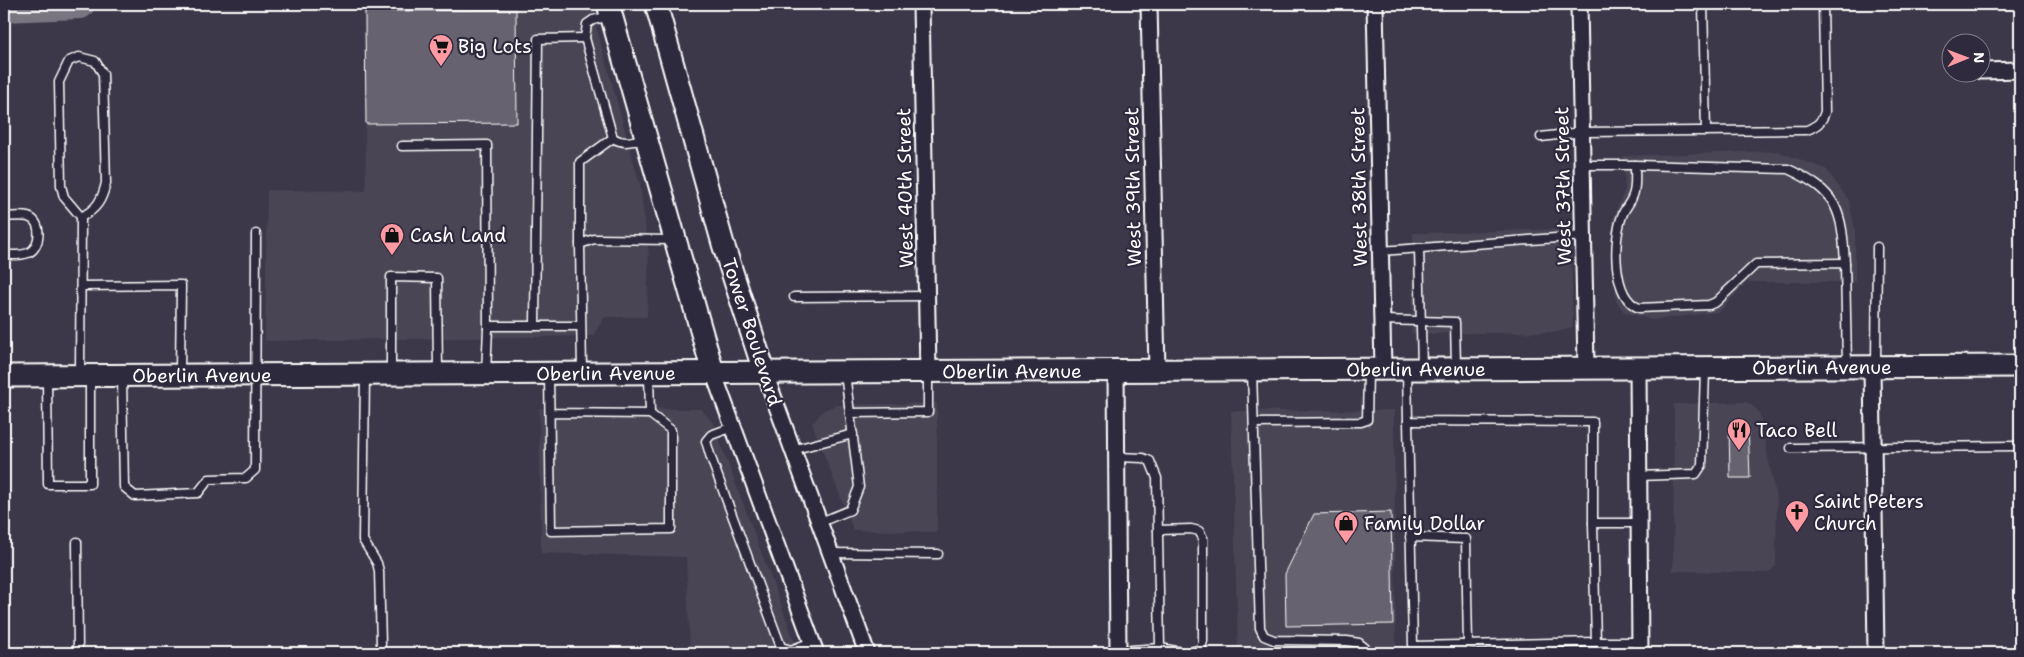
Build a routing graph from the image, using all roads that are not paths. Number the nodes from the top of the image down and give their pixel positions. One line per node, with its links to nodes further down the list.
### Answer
1 (656, 4): 51 (street, Tower Boulevard)
2 (921, 4): 32 (street, West 40th Street)
3 (1150, 4): 49 (street, West 39th Street)
4 (1375, 4): 28 (street, West 38th Street)
5 (1579, 4): 13 (street, West 37th Street)
6 (1703, 4): 12 (lane)
7 (1824, 4): 12 (lane)
8 (610, 10): 9 (lane); 16 (street)
9 (585, 38): 15 (lane); 36 (lane)
10 (2020, 70): 11 (street)
11 (1992, 71)
12 (1706, 131): 13 (lane)
13 (1582, 132): 14 (lane); 18 (street, West 37th Street)
14 (1541, 137)
15 (613, 138): 16 (lane); 25 (lane)
16 (646, 138): 24 (street)
17 (402, 146): 38 (lane)
18 (1582, 165): 19 (lane); 23 (street, West 37th Street)
19 (1635, 165): 30 (lane); 30 (lane)
20 (4, 217): 29 (lane)
21 (81, 217): 21 (lane); 31 (lane)
22 (256, 234): 62 (lane)
23 (1584, 236): 27 (lane); 42 (street, West 37th Street)
24 (675, 240): 25 (lane); 57 (street)
25 (580, 244): 37 (lane)
26 (1877, 246): 41 (lane)
27 (1419, 248): 28 (lane); 35 (lane)
28 (1381, 251): 34 (street, West 38th Street)
29 (4, 255)
30 (1845, 263): 40 (lane)
31 (81, 286): 64 (lane); 67 (lane)
32 (927, 296): 33 (lane); 53 (street, West 40th Street)
33 (794, 297)
34 (1382, 320): 35 (lane); 45 (street, West 38th Street)
35 (1420, 320): 46 (lane); 47 (lane)
36 (536, 326): 37 (lane); 38 (lane)
37 (580, 326): 55 (lane)
38 (488, 328): 61 (lane)
39 (2020, 366): 41 (street, Oberlin Avenue)
40 (1847, 367): 41 (street, Oberlin Avenue); 44 (street, Oberlin Avenue)
41 (1874, 367): 75 (street)
42 (1586, 368): 43 (street, Oberlin Avenue); 47 (street, Oberlin Avenue)
43 (1638, 368): 44 (street, Oberlin Avenue); 80 (street)
44 (1705, 368): 80 (lane)
45 (1375, 369): 46 (street, Oberlin Avenue); 50 (street, Oberlin Avenue); 72 (lane)
46 (1414, 369): 47 (street, Oberlin Avenue); 71 (lane)
47 (1456, 369)
48 (1116, 370): 49 (street, Oberlin Avenue); 53 (street, Oberlin Avenue); 79 (street)
49 (1157, 370): 50 (street, Oberlin Avenue)
50 (1252, 370): 72 (lane)
51 (764, 371): 52 (street, Oberlin Avenue); 57 (street, Oberlin Avenue); 78 (street, Tower Boulevard)
52 (845, 371): 53 (street, Oberlin Avenue); 69 (lane)
53 (928, 371): 69 (lane)
54 (549, 372): 55 (street, Oberlin Avenue); 61 (street, Oberlin Avenue); 68 (lane)
55 (582, 372): 56 (street, Oberlin Avenue)
56 (649, 372): 57 (street, Oberlin Avenue); 70 (lane)
57 (713, 372): 73 (street)
58 (365, 373): 59 (street, Oberlin Avenue); 62 (street, Oberlin Avenue); 90 (lane)
59 (391, 373): 60 (street, Oberlin Avenue); 60 (lane)
60 (438, 373): 61 (street, Oberlin Avenue)
61 (486, 373)
62 (256, 374): 63 (lane); 64 (street, Oberlin Avenue)
63 (122, 375): 64 (street, Oberlin Avenue); 67 (street, Oberlin Avenue)
64 (180, 375)
65 (4, 376): 66 (street, Oberlin Avenue)
66 (47, 376): 67 (street, Oberlin Avenue); 67 (lane)
67 (85, 376)
68 (550, 413): 70 (lane); 70 (lane)
69 (850, 413): 74 (lane)
70 (650, 414)
71 (1408, 421): 82 (lane); 85 (lane)
72 (1254, 422): 98 (lane)
73 (733, 427): 92 (street); 92 (lane)
74 (853, 434): 78 (lane); 81 (lane)
75 (1873, 446): 76 (lane); 77 (lane); 99 (street)
76 (2020, 446)
77 (1791, 448)
78 (792, 451): 81 (street, Tower Boulevard)
79 (1117, 457): 84 (lane); 95 (street)
80 (1639, 476): 83 (street)
81 (818, 523): 87 (street, Tower Boulevard)
82 (1594, 523): 83 (lane); 89 (lane)
83 (1639, 523): 94 (street)
84 (1158, 530): 93 (lane); 93 (lane)
85 (1410, 537): 91 (lane); 91 (lane)
86 (77, 542): 96 (lane)
87 (829, 553): 88 (lane); 97 (street, Tower Boulevard)
88 (938, 554)
89 (1596, 642): 91 (lane); 94 (lane)
90 (381, 644)
91 (1468, 645)
92 (814, 648)
93 (1160, 648): 95 (lane)
94 (1640, 648)
95 (1118, 652)
96 (78, 653)
97 (866, 653)
98 (1371, 653)
99 (1876, 653)

